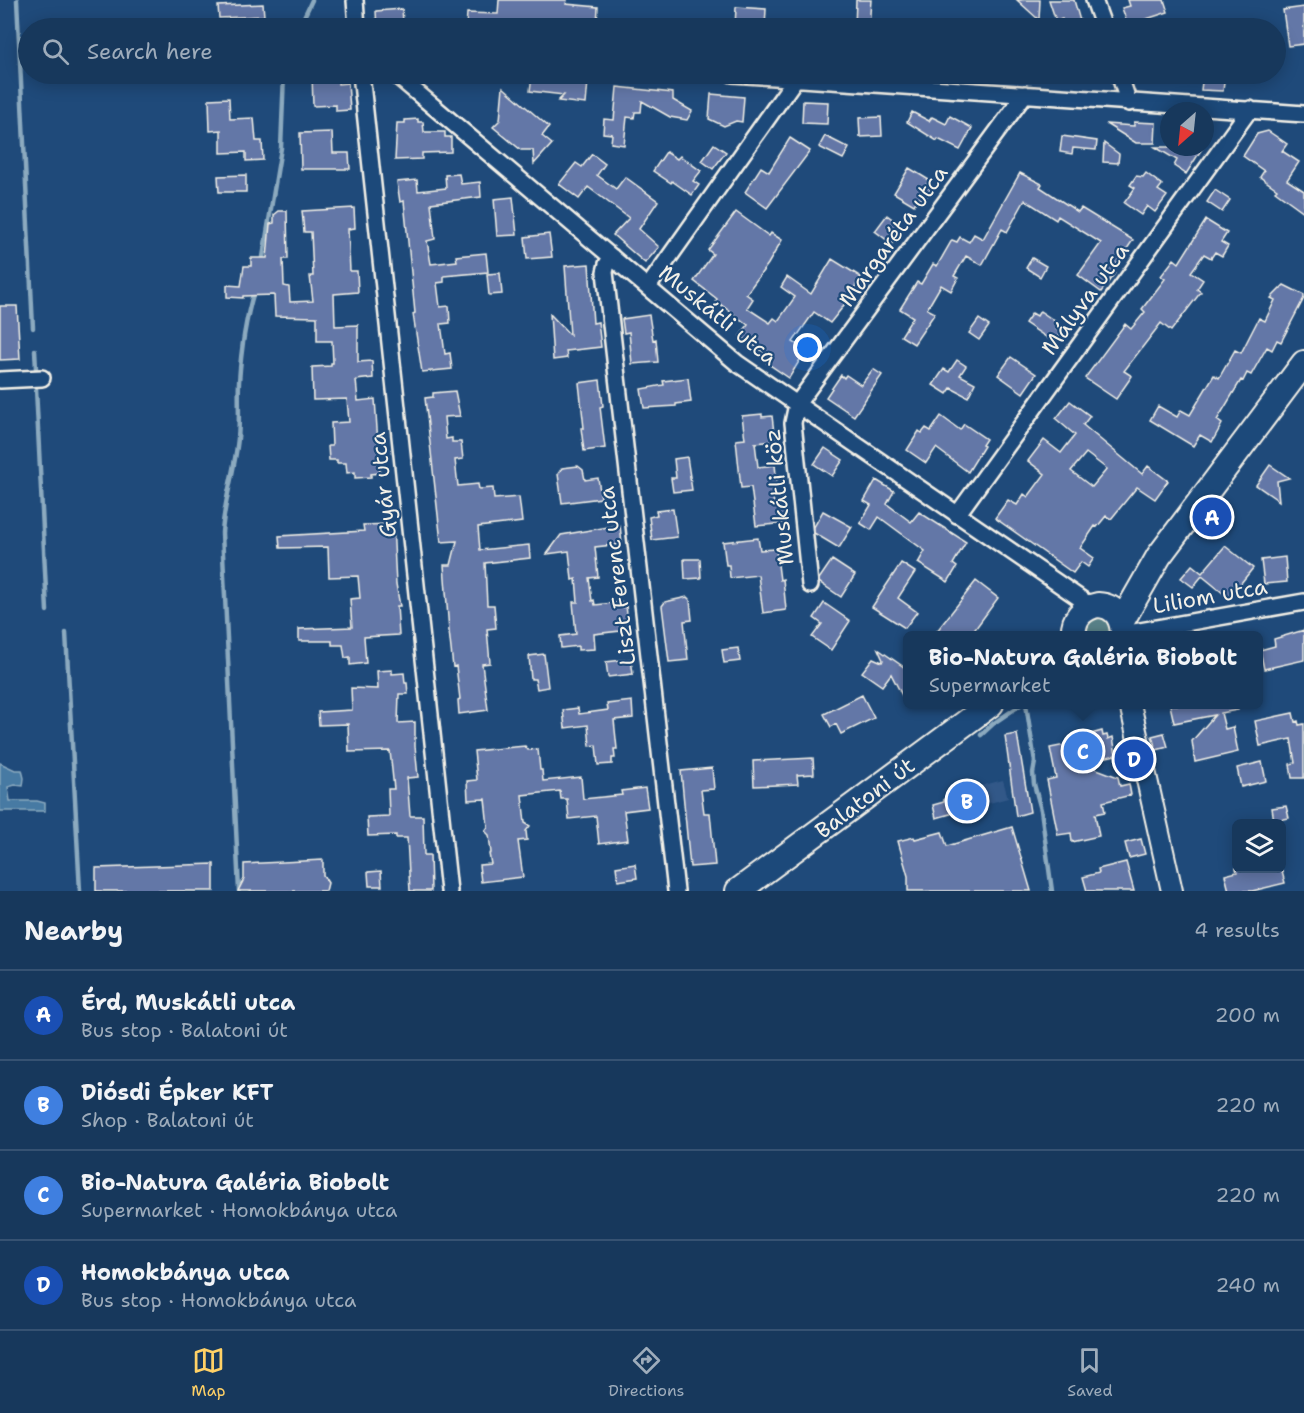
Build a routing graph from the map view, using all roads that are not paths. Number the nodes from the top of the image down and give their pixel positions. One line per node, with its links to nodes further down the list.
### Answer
1 (355, 0): 3 (street)
2 (1094, 0): 4 (street)
3 (356, 18)
4 (1100, 18)
5 (363, 84): 29 (street, Gyár utca)
6 (407, 84): 14 (street, Muskátli utca)
7 (792, 84): 15 (street)
8 (882, 84): 10 (street)
9 (1122, 84): 11 (street)
10 (1025, 94): 11 (street); 19 (street, Margaréta utca)
11 (1129, 103): 12 (street)
12 (1250, 110): 13 (street); 20 (street, Mályva utca)
13 (1304, 114)
14 (612, 257): 15 (street, Muskátli utca); 30 (street, Liszt Ferenc utca)
15 (648, 287): 19 (street, Muskátli utca)
16 (1304, 363): 21 (main road)
17 (42, 378): 18 (street)
18 (0, 380)
19 (797, 404): 20 (street, Muskátli utca); 22 (street, Muskátli köz)
20 (957, 515): 24 (street, Muskátli utca)
21 (1159, 556): 24 (main road); 25 (main road)
22 (810, 585)
23 (1304, 602): 25 (street, Liliom utca)
24 (1097, 606): 25 (main road); 26 (main road)
25 (1123, 630)
26 (1073, 631)
27 (986, 709): 31 (main road, Balatoni út)
28 (1130, 709): 32 (street)
29 (449, 891)
30 (676, 891)
31 (738, 891)
32 (1172, 891)

